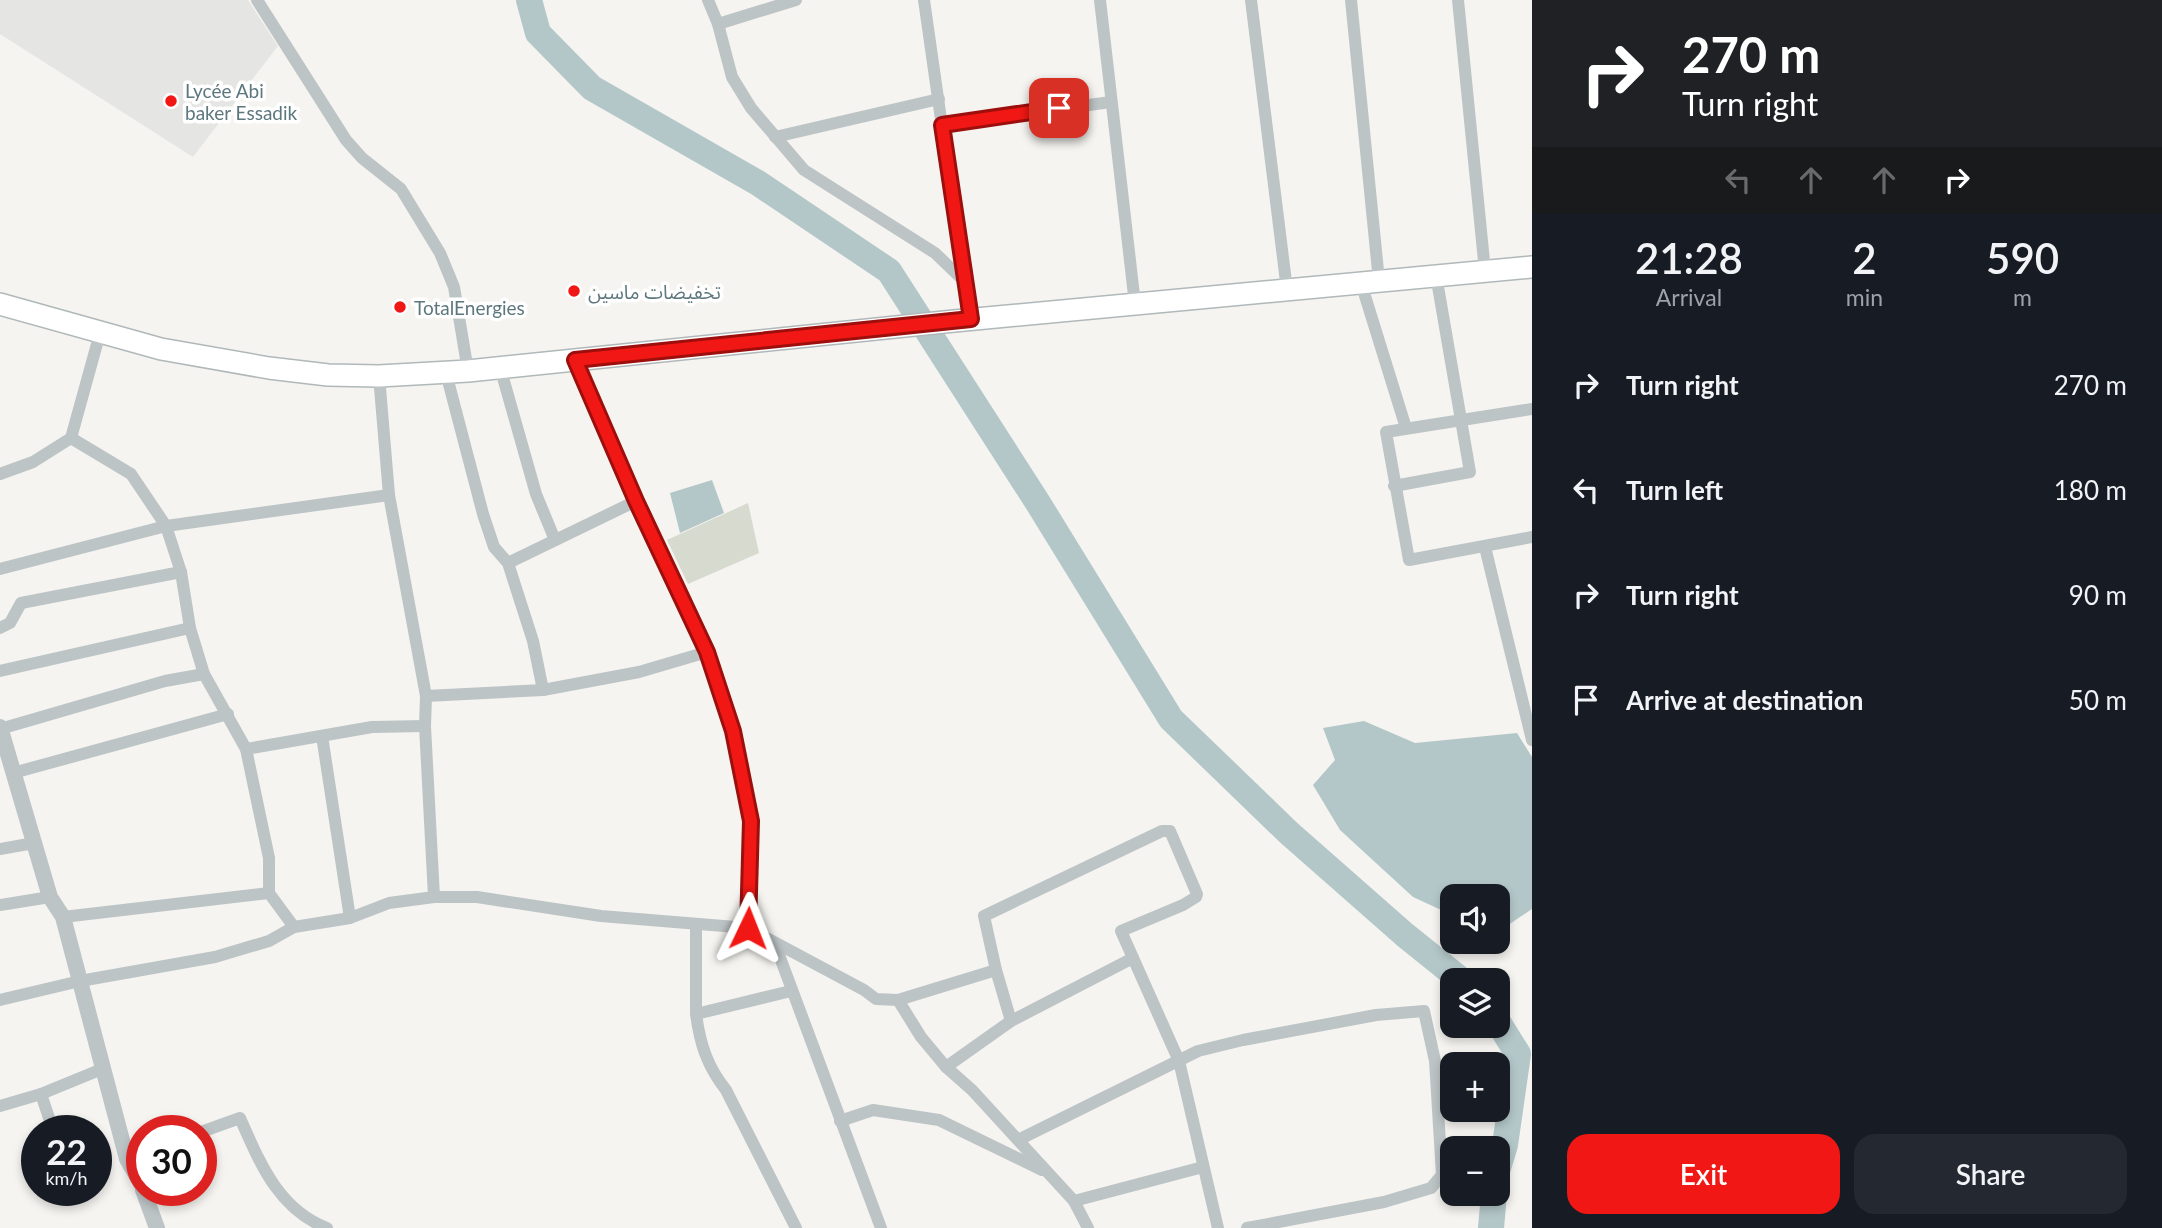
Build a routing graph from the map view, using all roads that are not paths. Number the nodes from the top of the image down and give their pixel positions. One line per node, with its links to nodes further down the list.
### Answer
1 (257, 0): 26 (street)
2 (708, 0): 9 (street)
3 (796, 0): 9 (street)
4 (924, 0): 10 (street)
5 (1100, 0): 11 (street)
6 (1251, 0): 19 (street)
7 (1351, 0): 18 (street)
8 (1458, 0): 15 (street)
9 (718, 24): 13 (street)
10 (939, 99): 12 (street); 13 (street)
11 (1111, 102): 12 (street); 21 (street)
12 (942, 125): 17 (street)
13 (775, 137): 17 (street)
14 (1532, 267): 15 (main road)
15 (1485, 271): 16 (main road)
16 (1436, 275): 18 (main road); 30 (street)
17 (964, 281): 22 (street)
18 (1370, 282): 19 (main road); 31 (street)
19 (1287, 290): 21 (main road)
20 (0, 304): 23 (main road)
21 (1135, 304): 22 (main road)
22 (962, 320): 24 (main road)
23 (100, 333): 28 (main road); 32 (street)
24 (575, 360): 25 (main road); 36 (street)
25 (500, 367): 26 (main road); 39 (street)
26 (467, 371): 27 (main road)
27 (446, 373): 28 (main road); 41 (street)
28 (379, 376): 35 (street)
29 (1532, 409): 30 (street)
30 (1461, 419): 31 (street); 34 (street)
31 (1406, 428): 34 (street)
32 (71, 438): 33 (street); 37 (street)
33 (0, 474)
34 (1394, 486): 40 (street)
35 (389, 495): 37 (street); 50 (street)
36 (636, 501): 39 (street); 46 (street)
37 (166, 526): 42 (street); 43 (street)
38 (1532, 537): 40 (street)
39 (555, 540): 41 (street)
40 (1485, 547): 55 (street)
41 (508, 563): 49 (street)
42 (0, 569)
43 (181, 572): 44 (street); 45 (street)
44 (0, 628)
45 (190, 628): 47 (street); 48 (street)
46 (707, 652): 49 (street); 68 (street)
47 (0, 671)
48 (204, 674): 51 (street); 53 (street)
49 (543, 690): 50 (street)
50 (426, 696): 52 (street)
51 (228, 714): 56 (street); 57 (street)
52 (425, 726): 54 (street); 62 (street)
53 (0, 728): 57 (street)
54 (321, 736): 56 (street); 65 (street)
55 (1532, 740)
56 (246, 749): 60 (street)
57 (13, 773): 58 (street)
58 (34, 843): 59 (street); 61 (street)
59 (0, 849)
60 (269, 893): 64 (street); 67 (street)
61 (50, 897): 63 (street); 64 (street)
62 (434, 897): 65 (street); 66 (street)
63 (0, 905)
64 (63, 918): 72 (street)
65 (350, 918): 67 (street)
66 (696, 924): 68 (street); 76 (street)
67 (294, 926): 72 (street)
68 (748, 928): 69 (street)
69 (775, 944): 73 (street); 75 (street)
70 (1133, 958): 71 (street); 77 (street); 78 (street)
71 (996, 970): 75 (street); 77 (street)
72 (80, 981): 74 (street); 80 (street)
73 (791, 991): 76 (street); 84 (street)
74 (0, 1000)
75 (898, 1000): 79 (street)
76 (696, 1014): 95 (street)
77 (1011, 1021): 79 (street)
78 (1180, 1061): 87 (street); 88 (street); 92 (street)
79 (946, 1067): 87 (street)
80 (102, 1069): 81 (street); 86 (street)
81 (41, 1094): 82 (street); 83 (street)
82 (0, 1106)
83 (48, 1115)
84 (840, 1121): 89 (street); 96 (street)
85 (217, 1126): 94 (street)
86 (126, 1134)
87 (1018, 1140): 89 (street)
88 (1203, 1167): 90 (street); 98 (street)
89 (1049, 1173): 90 (street)
90 (1074, 1201): 97 (street)
91 (149, 1206): 93 (street)
92 (1279, 1225): 99 (street)
93 (157, 1228)
94 (327, 1228)
95 (796, 1228)
96 (881, 1228)
97 (1088, 1228)
98 (1218, 1228)
99 (1247, 1228)

